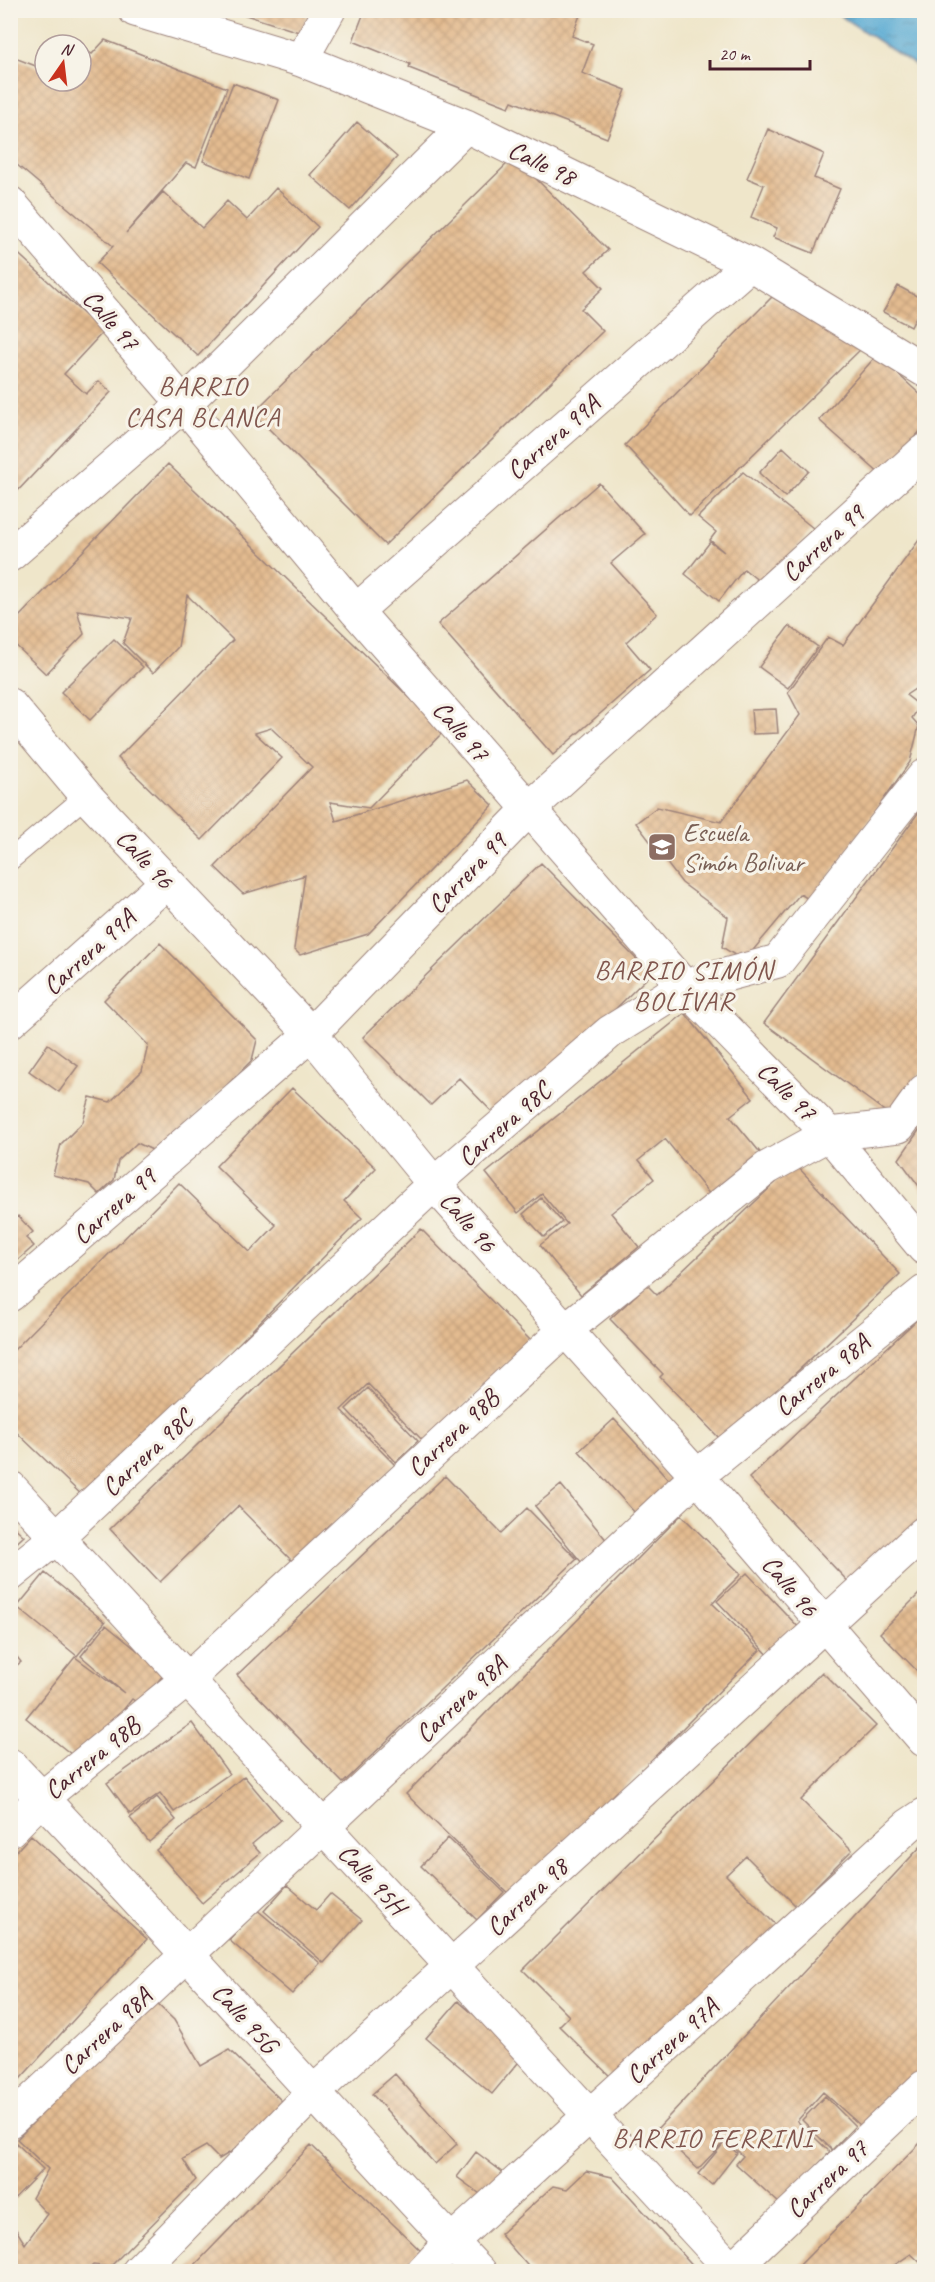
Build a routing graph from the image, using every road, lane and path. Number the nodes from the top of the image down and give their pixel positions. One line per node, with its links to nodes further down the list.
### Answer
1 (135, 10): 3 (street, Calle 98)
2 (329, 10): 4 (street)
3 (179, 16): 4 (street, Calle 98)
4 (301, 60): 5 (street, Calle 98)
5 (466, 126): 7 (street, Calle 98); 9 (street)
6 (10, 203): 9 (street, Calle 97)
7 (750, 264): 8 (street, Calle 98); 12 (street, Carrera 99A)
8 (924, 370)
9 (184, 404): 11 (street); 12 (street, Calle 97)
10 (924, 451): 16 (street, Carrera 99)
11 (10, 555)
12 (356, 610): 16 (street, Calle 97)
13 (10, 705): 15 (street, Calle 96)
14 (924, 776): 19 (street, Carrera 98C)
15 (86, 796): 17 (lane); 18 (street, Calle 96)
16 (529, 809): 19 (street, Calle 97); 21 (street, Carrera 99)
17 (10, 860)
18 (167, 882): 20 (street, Carrera 99A); 21 (street, Calle 96)
19 (684, 986): 23 (street, Calle 97); 24 (street, Carrera 98C)
20 (10, 1022)
21 (311, 1034): 24 (street, Calle 96); 27 (street, Carrera 99)
22 (924, 1091): 23 (street, Carrera 98B)
23 (830, 1134): 25 (street, Calle 97); 28 (street, Carrera 98B)
24 (434, 1184): 28 (street, Calle 96); 32 (street, Carrera 98C)
25 (924, 1248)
26 (924, 1292): 29 (street, Carrera 98A)
27 (10, 1295)
28 (564, 1330): 29 (street, Calle 96); 35 (street, Carrera 98B)
29 (697, 1476): 34 (street, Calle 96); 40 (street, Carrera 98A)
30 (10, 1486): 32 (street, Calle 95H)
31 (924, 1533): 34 (street, Carrera 98)
32 (57, 1537): 33 (street, Carrera 98C); 35 (street, Calle 95H)
33 (10, 1575)
34 (823, 1625): 36 (street, Calle 96); 43 (street, Carrera 98)
35 (188, 1679): 38 (street, Carrera 98B); 40 (street, Calle 95H)
36 (924, 1740)
37 (10, 1765): 38 (street, Calle 95G)
38 (42, 1798): 41 (street, Carrera 98B); 42 (street, Calle 95G)
39 (924, 1815): 46 (street, Carrera 97A)
40 (324, 1827): 42 (street, Carrera 98A); 43 (street, Calle 95H)
41 (10, 1830)
42 (188, 1954): 45 (street, Calle 95G); 47 (street, Carrera 98A)
43 (452, 1965): 45 (street, Carrera 98); 46 (street, Calle 95H)
44 (924, 2087): 52 (street, Carrera 97)
45 (313, 2093): 48 (street, Calle 95G); 49 (street, Carrera 98)
46 (590, 2115): 48 (street, Carrera 97A); 52 (street, Calle 95H)
47 (10, 2121)
48 (451, 2241): 50 (street, Carrera 97A); 51 (street, Calle 95G)
49 (138, 2271)
50 (423, 2271)
51 (480, 2271)
52 (731, 2271)

